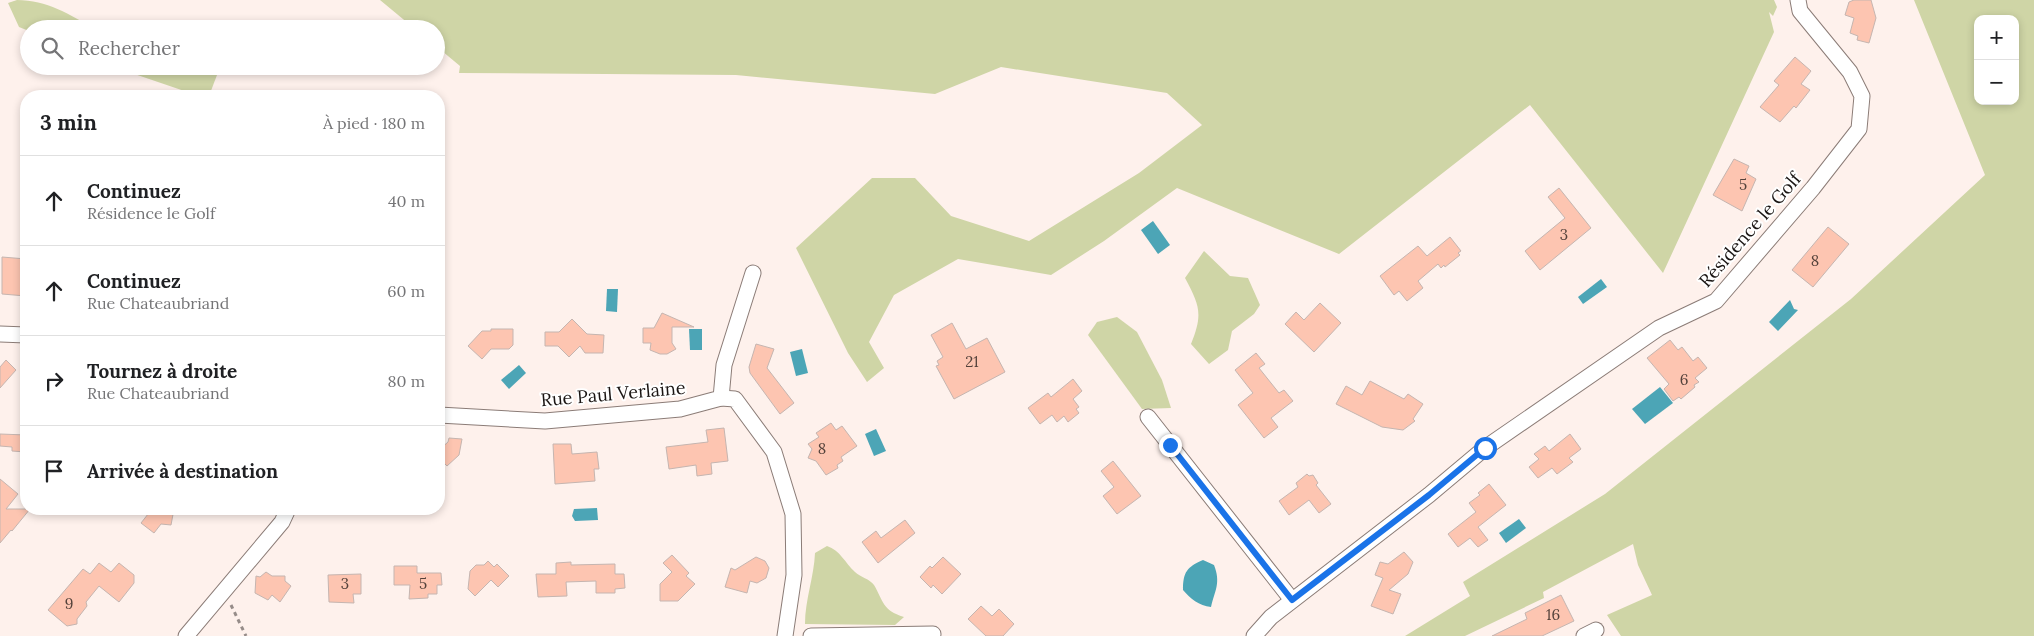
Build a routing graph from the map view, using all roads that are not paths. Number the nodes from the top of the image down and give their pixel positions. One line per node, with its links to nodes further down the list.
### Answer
1 (1798, 0): 9 (street, Résidence le Golf)
2 (753, 273): 5 (street)
3 (0, 334): 4 (street)
4 (20, 335)
5 (721, 398): 6 (street, Rue Paul Verlaine); 12 (street)
6 (445, 415)
7 (1148, 417): 9 (street)
8 (285, 515): 11 (street)
9 (1292, 600): 14 (street, Résidence le Golf)
10 (933, 634): 13 (street)
11 (187, 636)
12 (785, 636)
13 (811, 636)
14 (1254, 636)

